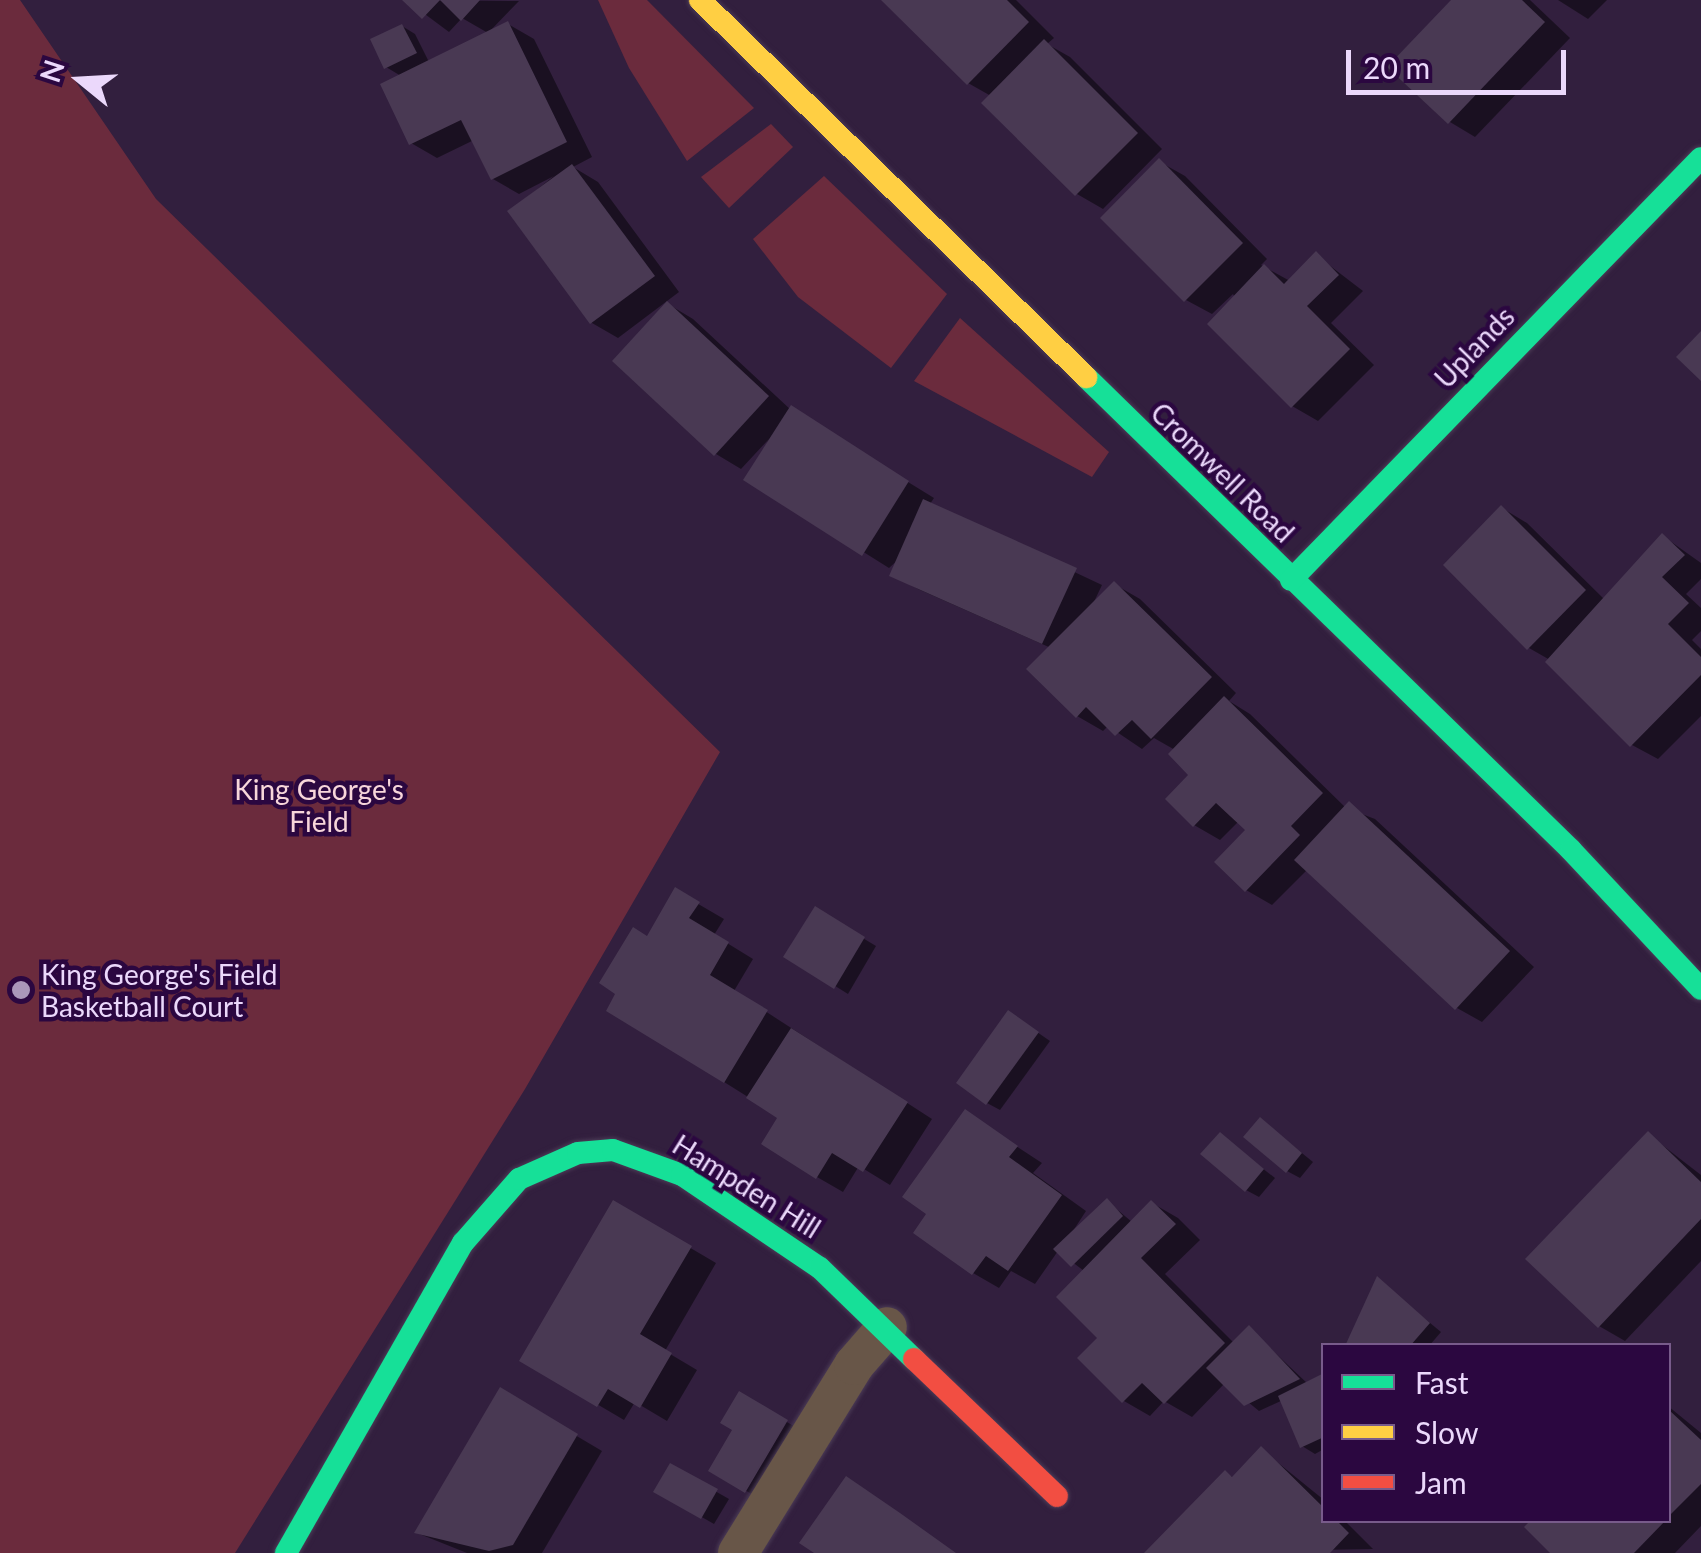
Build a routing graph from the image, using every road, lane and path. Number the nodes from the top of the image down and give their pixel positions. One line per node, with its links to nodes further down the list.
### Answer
1 (700, 0): 3 (street, Cromwell Road)
2 (1701, 158): 3 (street, Uplands)
3 (1291, 580): 4 (street, Cromwell Road)
4 (1701, 989)
5 (887, 1328): 6 (street, Hampden Hill); 7 (street, Hampden Hill); 8 (lane)
6 (1058, 1496)
7 (286, 1553)
8 (738, 1553)

